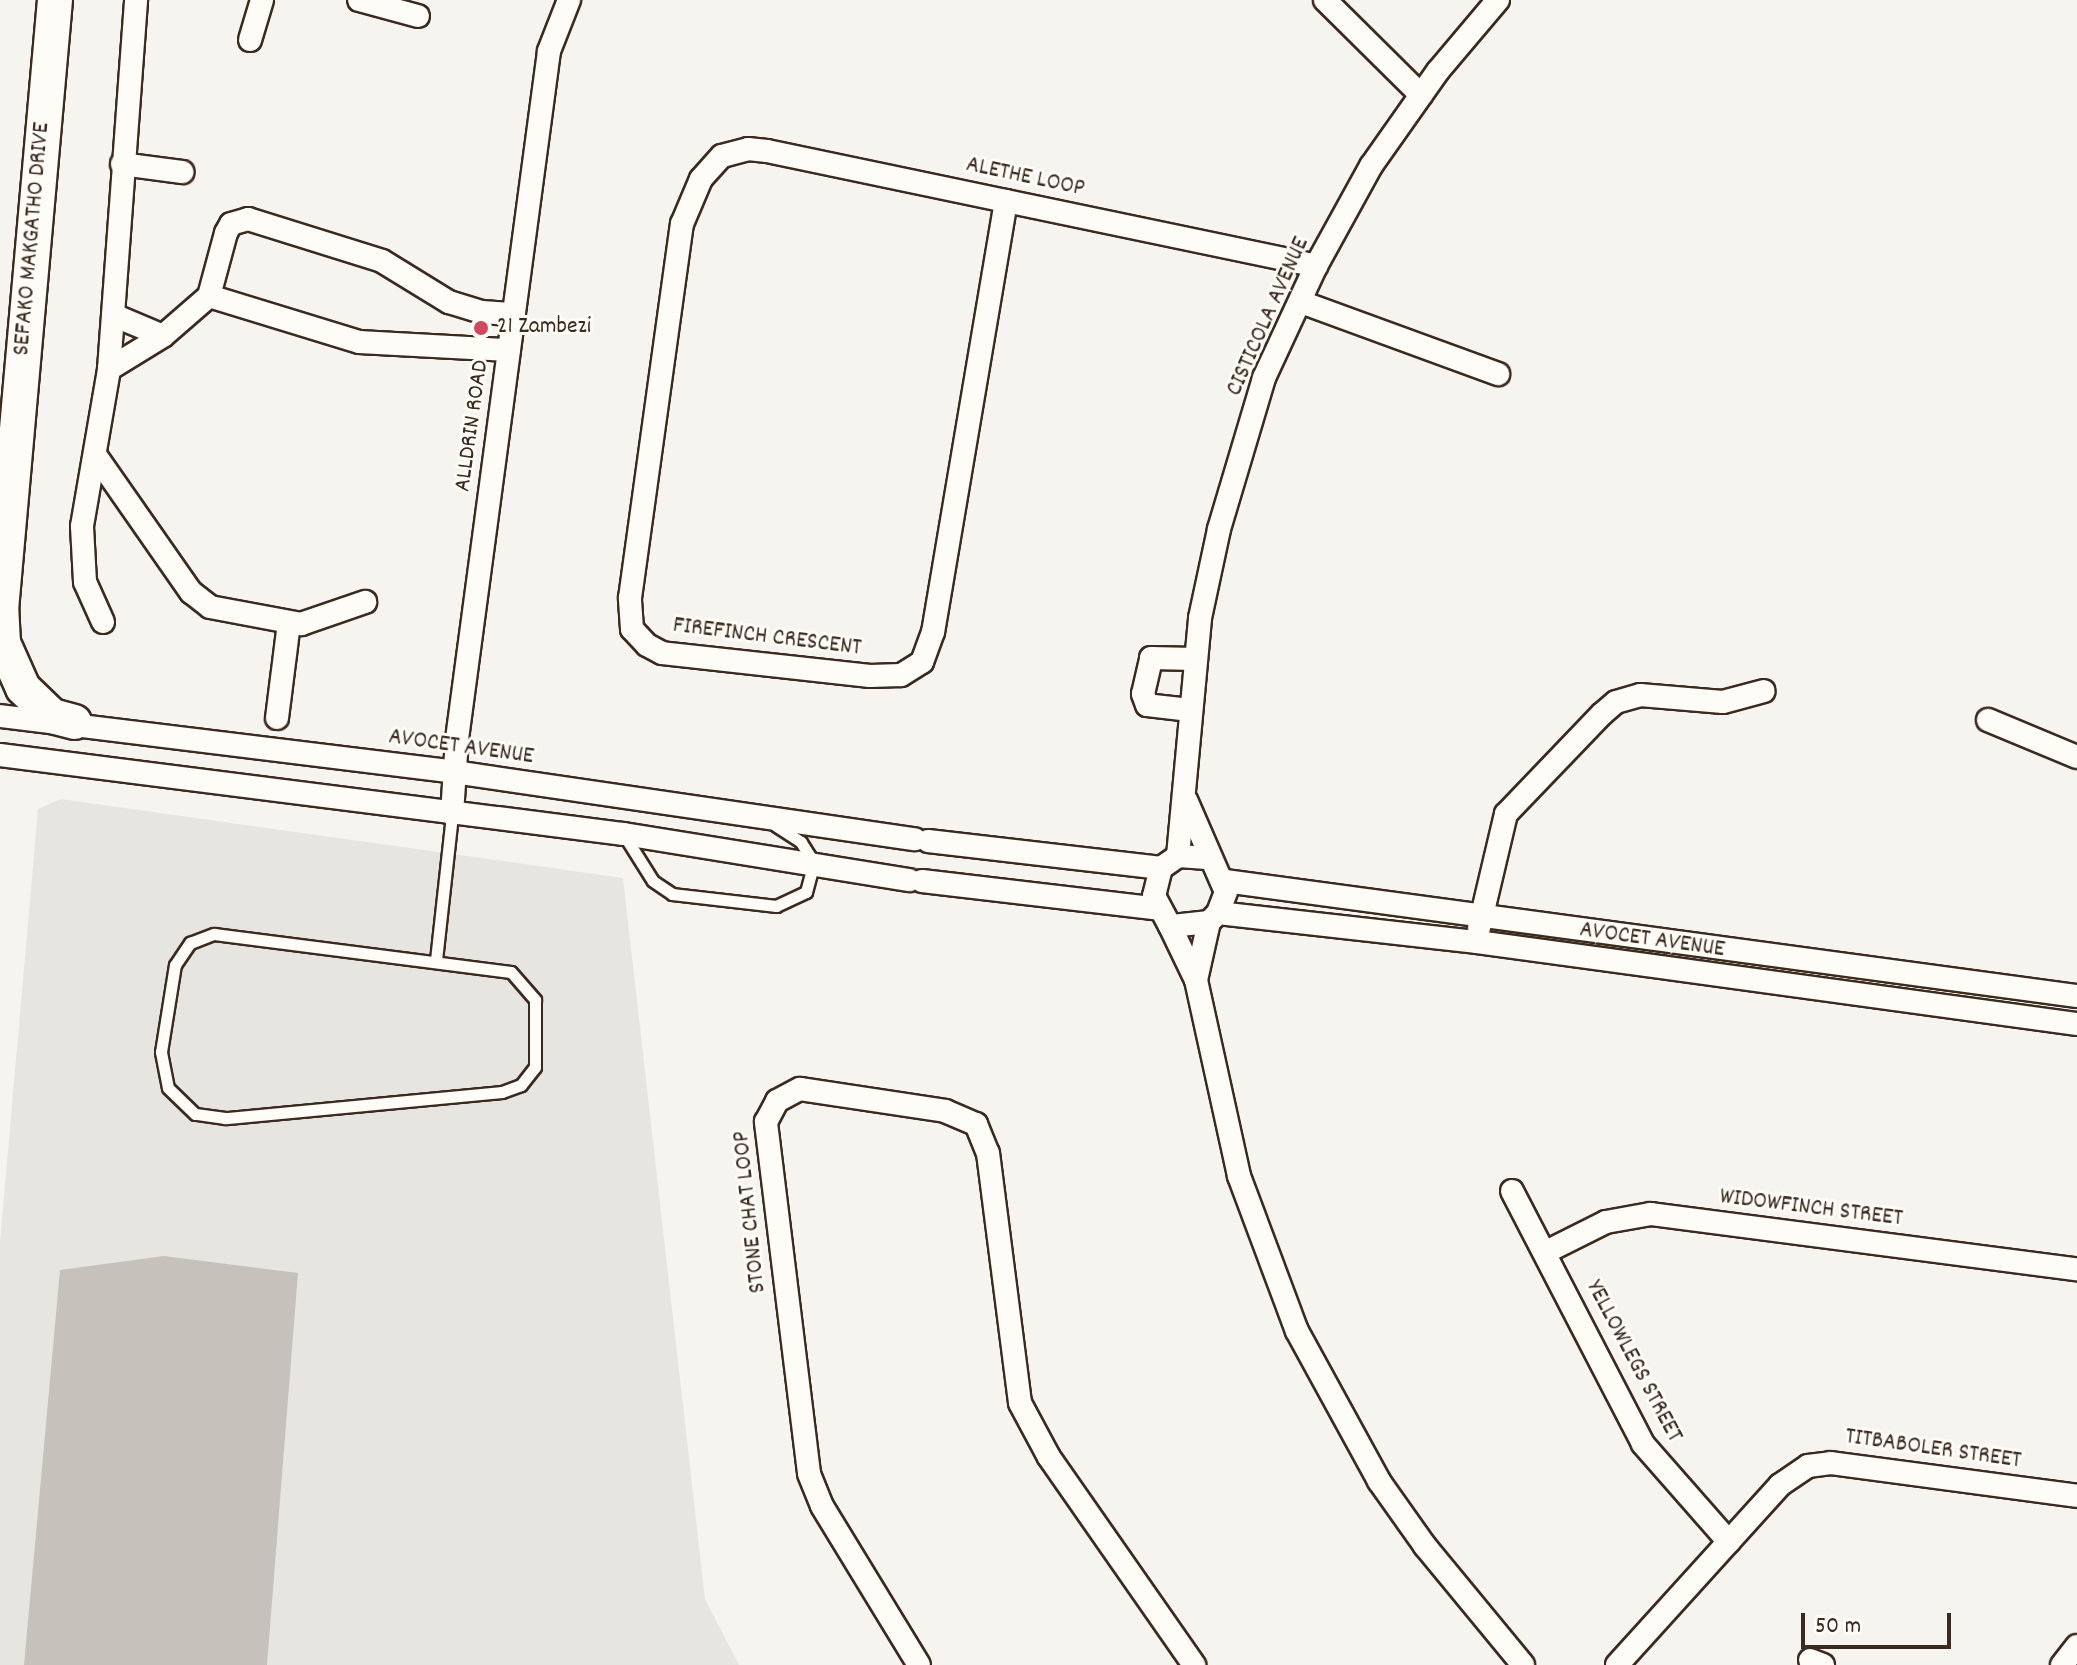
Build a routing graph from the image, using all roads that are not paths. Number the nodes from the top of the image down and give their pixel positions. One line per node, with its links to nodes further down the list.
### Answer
1 (55, 0): 26 (main road, SEFAKO MAKGATHO DRIVE)
2 (136, 0): 12 (street)
3 (262, 0): 9 (street)
4 (359, 0): 8 (street)
5 (569, 0): 18 (street, ALLDRIN ROAD)
6 (1325, 0): 10 (street)
7 (1498, 0): 10 (street, CISTICOLA AVENUE)
8 (418, 16)
9 (250, 40)
10 (1421, 95): 15 (street, CISTICOLA AVENUE)
11 (722, 156): 14 (street, ALETHE LOOP); 14 (street, FIREFINCH CRESCENT)
12 (122, 164): 13 (street); 19 (street)
13 (182, 172)
14 (1006, 201): 15 (street, ALETHE LOOP)
15 (1316, 266): 17 (street, CISTICOLA AVENUE)
16 (209, 296): 18 (street); 20 (street); 21 (street)
17 (1301, 302): 23 (street); 30 (street, CISTICOLA AVENUE)
18 (514, 314): 21 (street, ALLDRIN ROAD)
19 (113, 315): 20 (street); 22 (street)
20 (163, 336): 22 (street)
21 (509, 350): 39 (street, ALLDRIN ROAD)
22 (109, 369): 24 (street)
23 (1498, 374)
24 (96, 456): 28 (street); 29 (street)
25 (365, 602): 29 (street)
26 (1, 605): 27 (main road, SEFAKO MAKGATHO DRIVE); 36 (main road)
27 (0, 621)
28 (103, 622)
29 (289, 623): 34 (street)
30 (1195, 659): 32 (street, CISTICOLA AVENUE); 32 (street)
31 (1764, 691): 48 (street)
32 (1190, 710): 40 (street, CISTICOLA AVENUE)
33 (0, 716): 36 (street, AVOCET AVENUE)
34 (277, 718)
35 (1988, 720): 38 (street)
36 (74, 722): 39 (street, AVOCET AVENUE)
37 (0, 755): 41 (street)
38 (2077, 757)
39 (454, 772): 41 (street, ALLDRIN ROAD); 42 (street, AVOCET AVENUE)
40 (1184, 795): 44 (street, CISTICOLA AVENUE); 45 (street, CISTICOLA AVENUE)
41 (452, 814): 43 (street); 52 (lane)
42 (762, 818): 45 (street, AVOCET AVENUE); 46 (lane)
43 (624, 834): 46 (street); 46 (lane)
44 (1207, 858): 45 (street); 47 (street)
45 (1169, 862): 49 (street)
46 (814, 863): 49 (street)
47 (1225, 881): 48 (street, AVOCET AVENUE); 50 (street)
48 (1480, 915): 51 (street); 54 (street, AVOCET AVENUE)
49 (1164, 918): 50 (street); 53 (street)
50 (1214, 918): 51 (street, AVOCET AVENUE); 53 (street)
51 (1477, 942): 55 (street, AVOCET AVENUE)
52 (436, 960): 52 (lane)
53 (1196, 980): 62 (street)
54 (2077, 996)
55 (2077, 1024)
56 (1512, 1191): 57 (street, YELLOWLEGS STREET)
57 (1546, 1252): 58 (street, WIDOWFINCH STREET); 60 (street, YELLOWLEGS STREET)
58 (2077, 1269)
59 (2077, 1496): 60 (street, TITBABOLER STREET)
60 (1729, 1542): 63 (street, TITBABOLER STREET)
61 (2077, 1646): 67 (street)
62 (1519, 1659): 66 (street)
63 (1615, 1662)
64 (919, 1665): 65 (street, STONE CHAT LOOP)
65 (1194, 1665)
66 (1539, 1665)
67 (2062, 1665)

